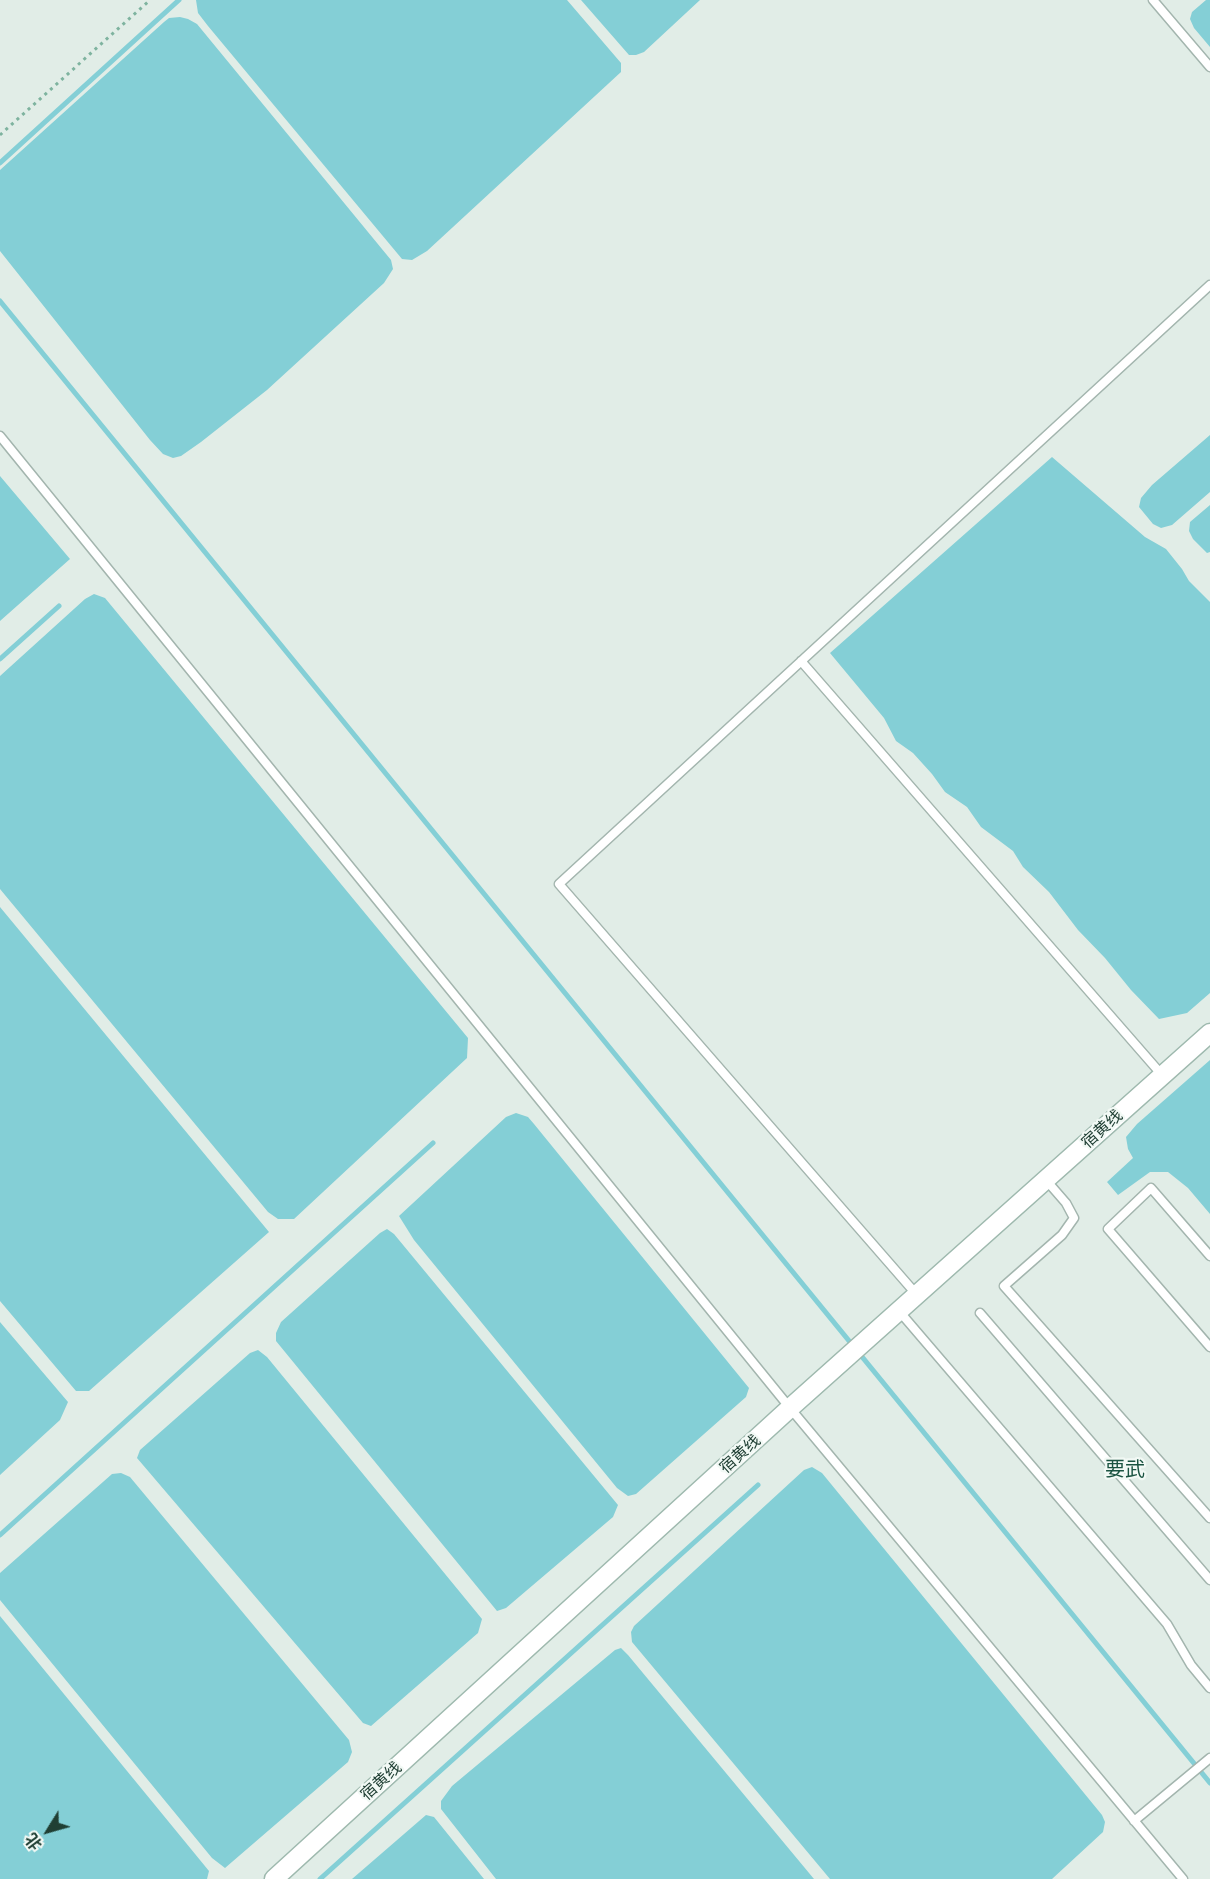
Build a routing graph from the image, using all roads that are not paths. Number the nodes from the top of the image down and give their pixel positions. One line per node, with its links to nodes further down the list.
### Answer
1 (1153, 0): 2 (lane)
2 (1210, 67)
3 (1210, 285): 5 (lane)
4 (0, 436): 14 (lane)
5 (801, 661): 7 (lane); 10 (lane)
6 (1210, 1033): 7 (main road, 宿黄线)
7 (1162, 1075): 8 (main road, 宿黄线)
8 (1046, 1180): 10 (main road, 宿黄线); 15 (lane)
9 (1210, 1256): 13 (lane)
10 (917, 1295): 12 (main road, 宿黄线)
11 (980, 1313): 16 (lane)
12 (893, 1317): 14 (main road, 宿黄线); 17 (lane)
13 (1210, 1347)
14 (790, 1408): 19 (lane); 20 (main road, 宿黄线)
15 (1210, 1518)
16 (1210, 1580)
17 (1210, 1688)
18 (1207, 1760): 19 (lane)
19 (1134, 1821): 21 (lane)
20 (274, 1879)
21 (1183, 1879)

